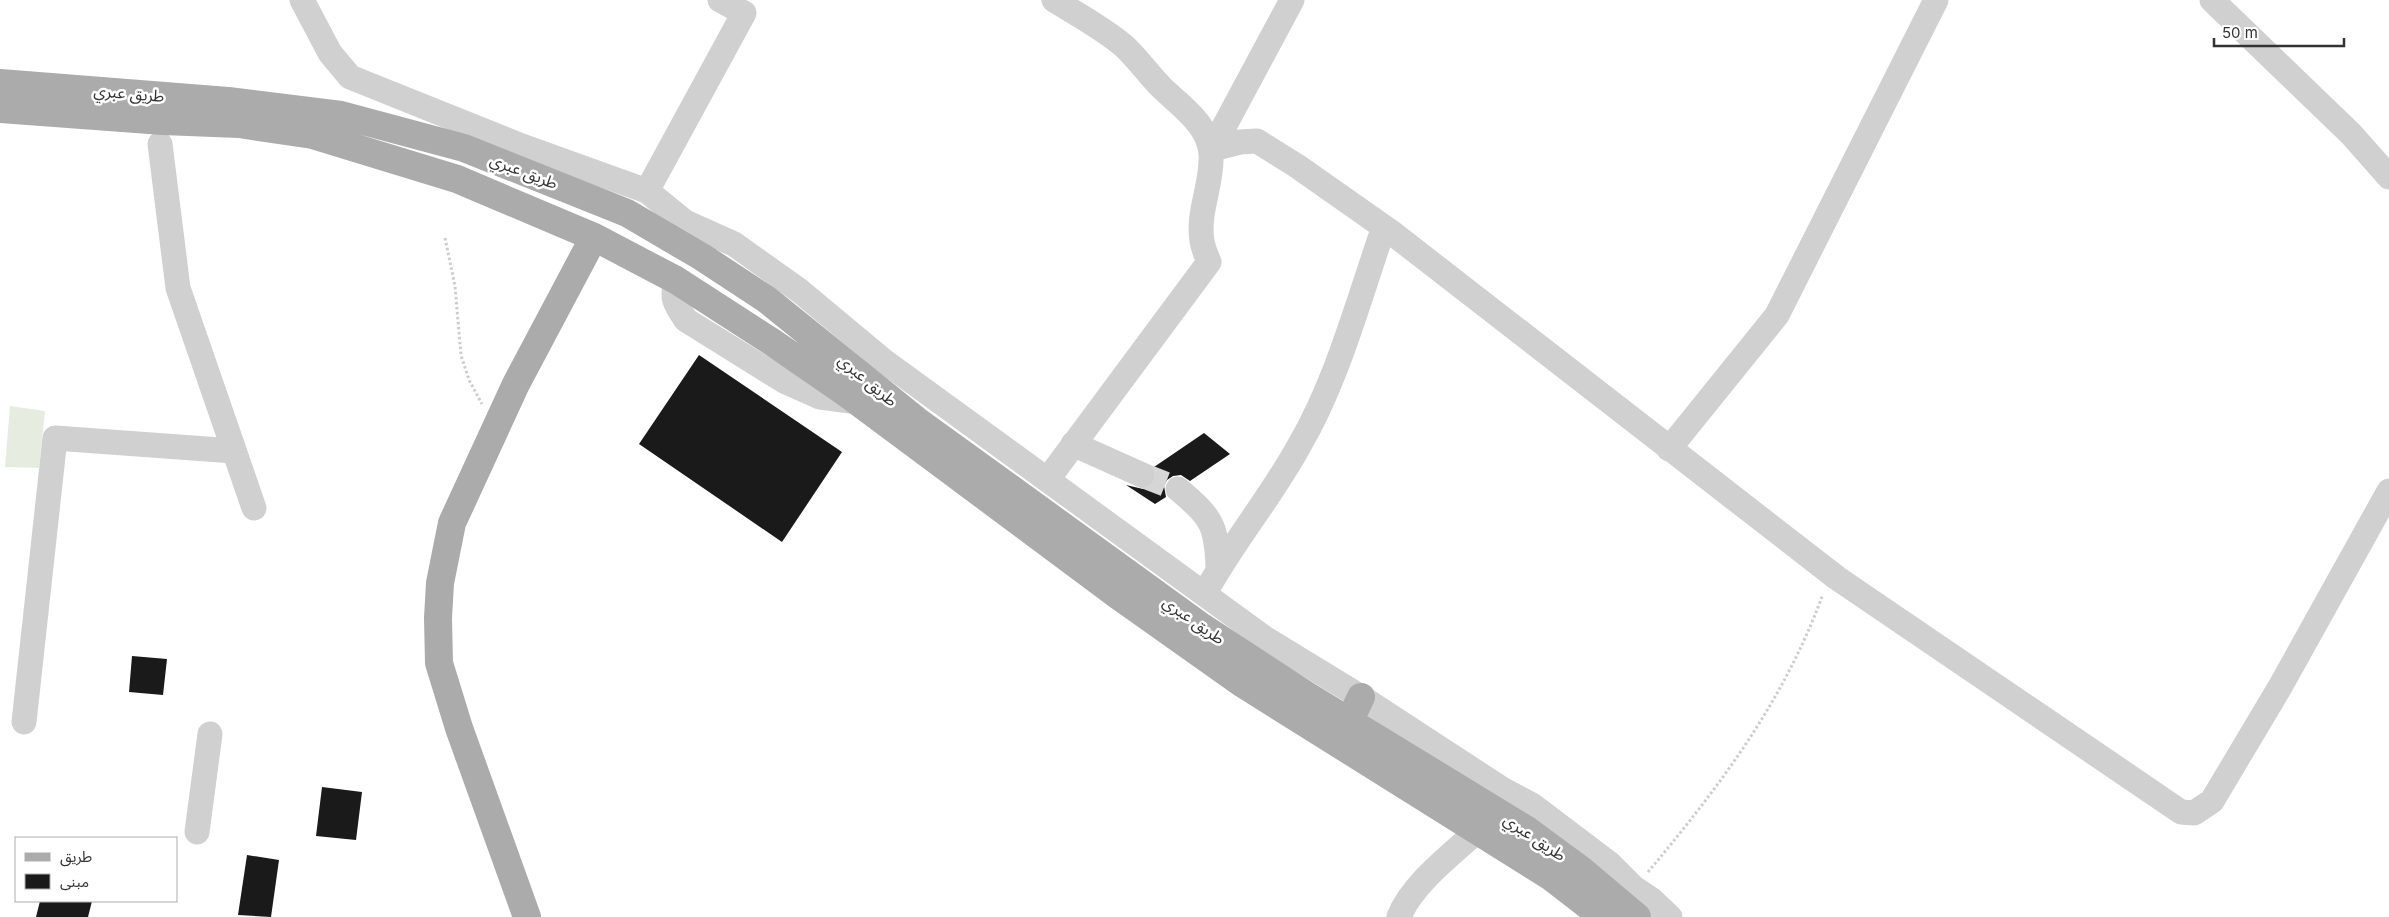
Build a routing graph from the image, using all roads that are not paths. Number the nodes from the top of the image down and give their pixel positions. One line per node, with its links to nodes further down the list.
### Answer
1 (302, 0): 14 (street)
2 (720, 0): 14 (street)
3 (1054, 0): 10 (street)
4 (1292, 0): 10 (street)
5 (1936, 0): 20 (street)
6 (2212, 0): 13 (street)
7 (0, 83): 12 (main road, طريق عبري)
8 (0, 110): 11 (main road, طريق عبري)
9 (160, 144): 21 (street)
10 (1211, 150): 15 (street); 19 (street)
11 (391, 158): 12 (main road); 16 (main road, طريق عبري)
12 (509, 165): 18 (main road, طريق عبري)
13 (2389, 178)
14 (647, 191): 23 (street)
15 (1384, 228): 20 (street); 27 (street)
16 (594, 237): 17 (main road, طريق عبري); 34 (main road)
17 (676, 280): 18 (main road); 32 (main road, طريق عبري)
18 (766, 299): 29 (main road, طريق عبري)
19 (1073, 444): 22 (street); 23 (street)
20 (1669, 449): 25 (street)
21 (234, 451): 26 (street); 30 (street)
22 (1142, 475)
23 (1048, 480): 28 (street)
24 (1178, 489): 27 (street)
25 (2389, 491)
26 (254, 508)
27 (1218, 569): 28 (street)
28 (1204, 593): 29 (street)
29 (1355, 709): 37 (main road, طريق عبري); 38 (street)
30 (24, 722)
31 (210, 734): 33 (street)
32 (1477, 831): 35 (street); 36 (main road, طريق عبري)
33 (197, 832)
34 (527, 917)
35 (1399, 917)
36 (1603, 917)
37 (1637, 917)
38 (1670, 917)

